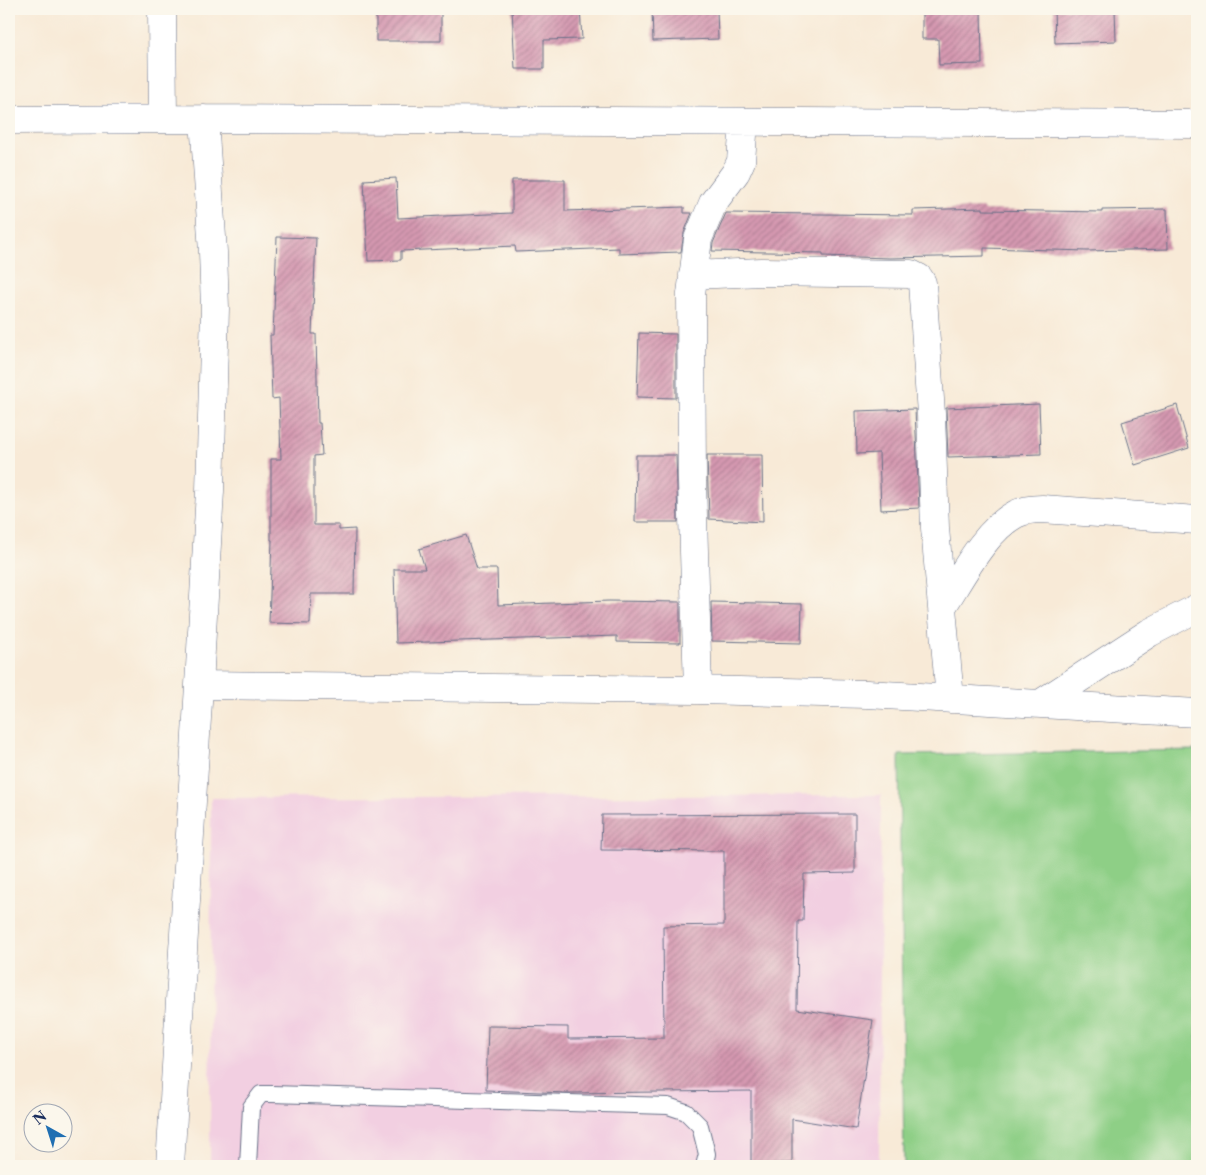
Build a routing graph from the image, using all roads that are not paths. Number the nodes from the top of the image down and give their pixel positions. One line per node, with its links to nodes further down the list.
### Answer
1 (162, 9): 2 (street)
2 (163, 119): 3 (street); 4 (street)
3 (204, 119): 5 (street); 11 (street)
4 (9, 120)
5 (744, 122): 6 (street); 7 (street)
6 (1197, 124)
7 (693, 275): 9 (street); 12 (street)
8 (1197, 520): 9 (street)
9 (942, 607): 13 (street)
10 (1197, 608): 14 (street)
11 (199, 685): 12 (street); 16 (street)
12 (698, 690): 13 (street)
13 (950, 699): 14 (street)
14 (1040, 704): 15 (street)
15 (1197, 713)
16 (170, 1166)
17 (248, 1166): 18 (lane)
18 (704, 1166)

